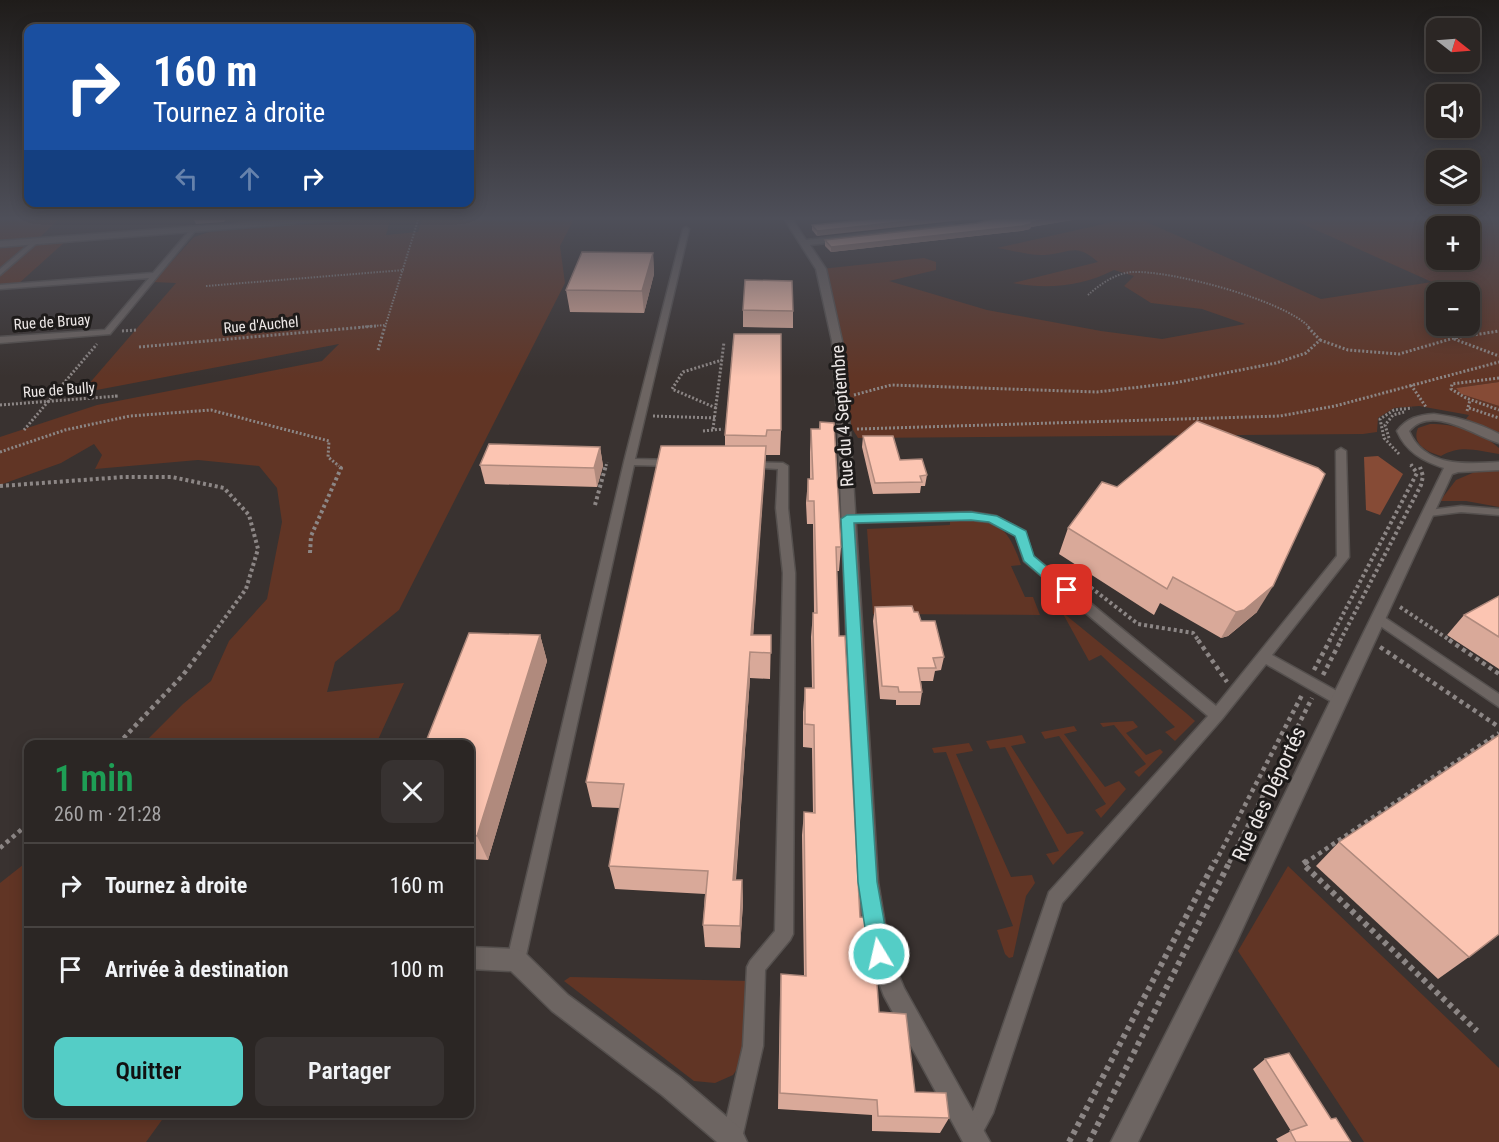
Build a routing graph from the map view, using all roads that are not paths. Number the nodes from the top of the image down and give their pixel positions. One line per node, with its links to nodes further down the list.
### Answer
1 (158, 270): 4 (lane)
2 (676, 270): 9 (lane)
3 (820, 270): 16 (street, Rue du 4 Septembre)
4 (154, 275): 5 (lane); 6 (lane, Rue de Bruay)
5 (0, 287)
6 (0, 340)
7 (1499, 439): 13 (street)
8 (1341, 451): 18 (lane)
9 (629, 462): 10 (lane); 23 (lane)
10 (688, 464)
11 (735, 465): 25 (lane)
12 (1499, 466): 13 (street)
13 (1455, 468): 15 (street, Rue des Déportés)
14 (1499, 512): 15 (lane)
15 (1429, 513): 17 (street, Rue des Déportés)
16 (847, 519): 21 (lane); 24 (street, Rue du 4 Septembre)
17 (1378, 618): 19 (street, Rue des Déportés); 20 (lane)
18 (1266, 657): 19 (lane); 21 (lane)
19 (1339, 699): 26 (street, Rue des Déportés)
20 (1499, 701)
21 (1217, 715): 24 (lane)
22 (474, 958): 23 (street)
23 (516, 960): 25 (street)
24 (975, 1137)
25 (733, 1140)
26 (1124, 1142)

